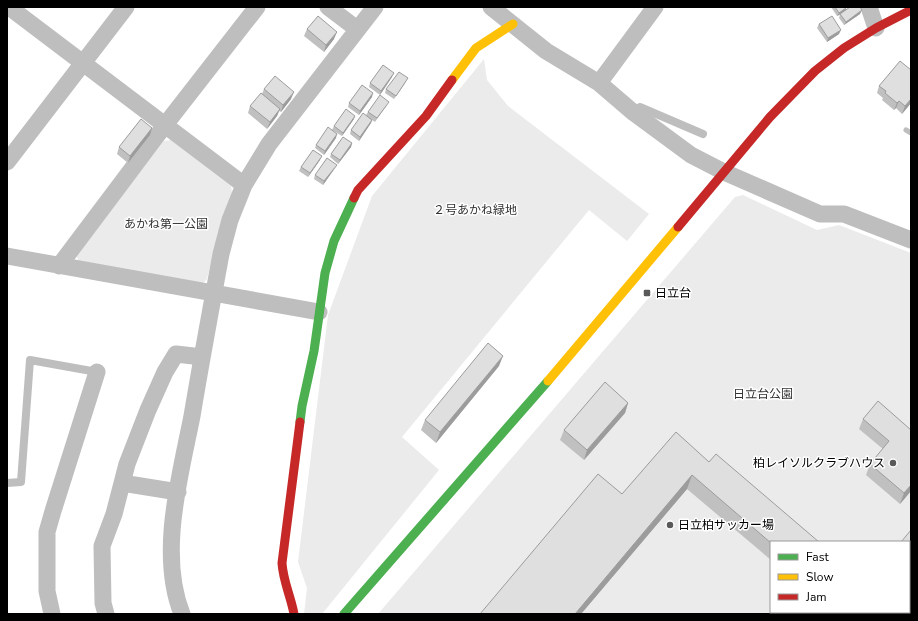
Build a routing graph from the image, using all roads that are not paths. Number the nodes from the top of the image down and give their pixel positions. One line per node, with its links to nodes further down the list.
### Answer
1 (9, 7): 13 (street)
2 (126, 7): 13 (street)
3 (257, 7): 16 (street)
4 (328, 7): 12 (street)
5 (375, 7): 12 (street)
6 (491, 7): 10 (street)
7 (655, 7): 14 (street)
8 (869, 7): 11 (street)
9 (907, 17): 11 (street)
10 (513, 24): 14 (street); 25 (street)
11 (876, 28): 19 (street)
12 (357, 29): 20 (street)
13 (82, 63): 16 (street); 18 (street)
14 (599, 83): 15 (street)
15 (634, 113): 17 (lane); 19 (street)
16 (165, 125): 20 (street); 23 (street)
17 (703, 134)
18 (7, 162)
19 (724, 172): 21 (street); 35 (street)
20 (244, 185): 24 (street)
21 (911, 240)
22 (7, 256): 23 (street)
23 (59, 266): 24 (street)
24 (214, 293): 25 (street); 26 (street)
25 (319, 312): 34 (street)
26 (202, 357): 29 (street); 30 (street)
27 (97, 372): 28 (lane); 31 (street)
28 (7, 483)
29 (122, 483): 30 (street); 32 (street)
30 (178, 492): 33 (street)
31 (52, 614)
32 (106, 614)
33 (182, 614)
34 (294, 614)
35 (344, 614)

